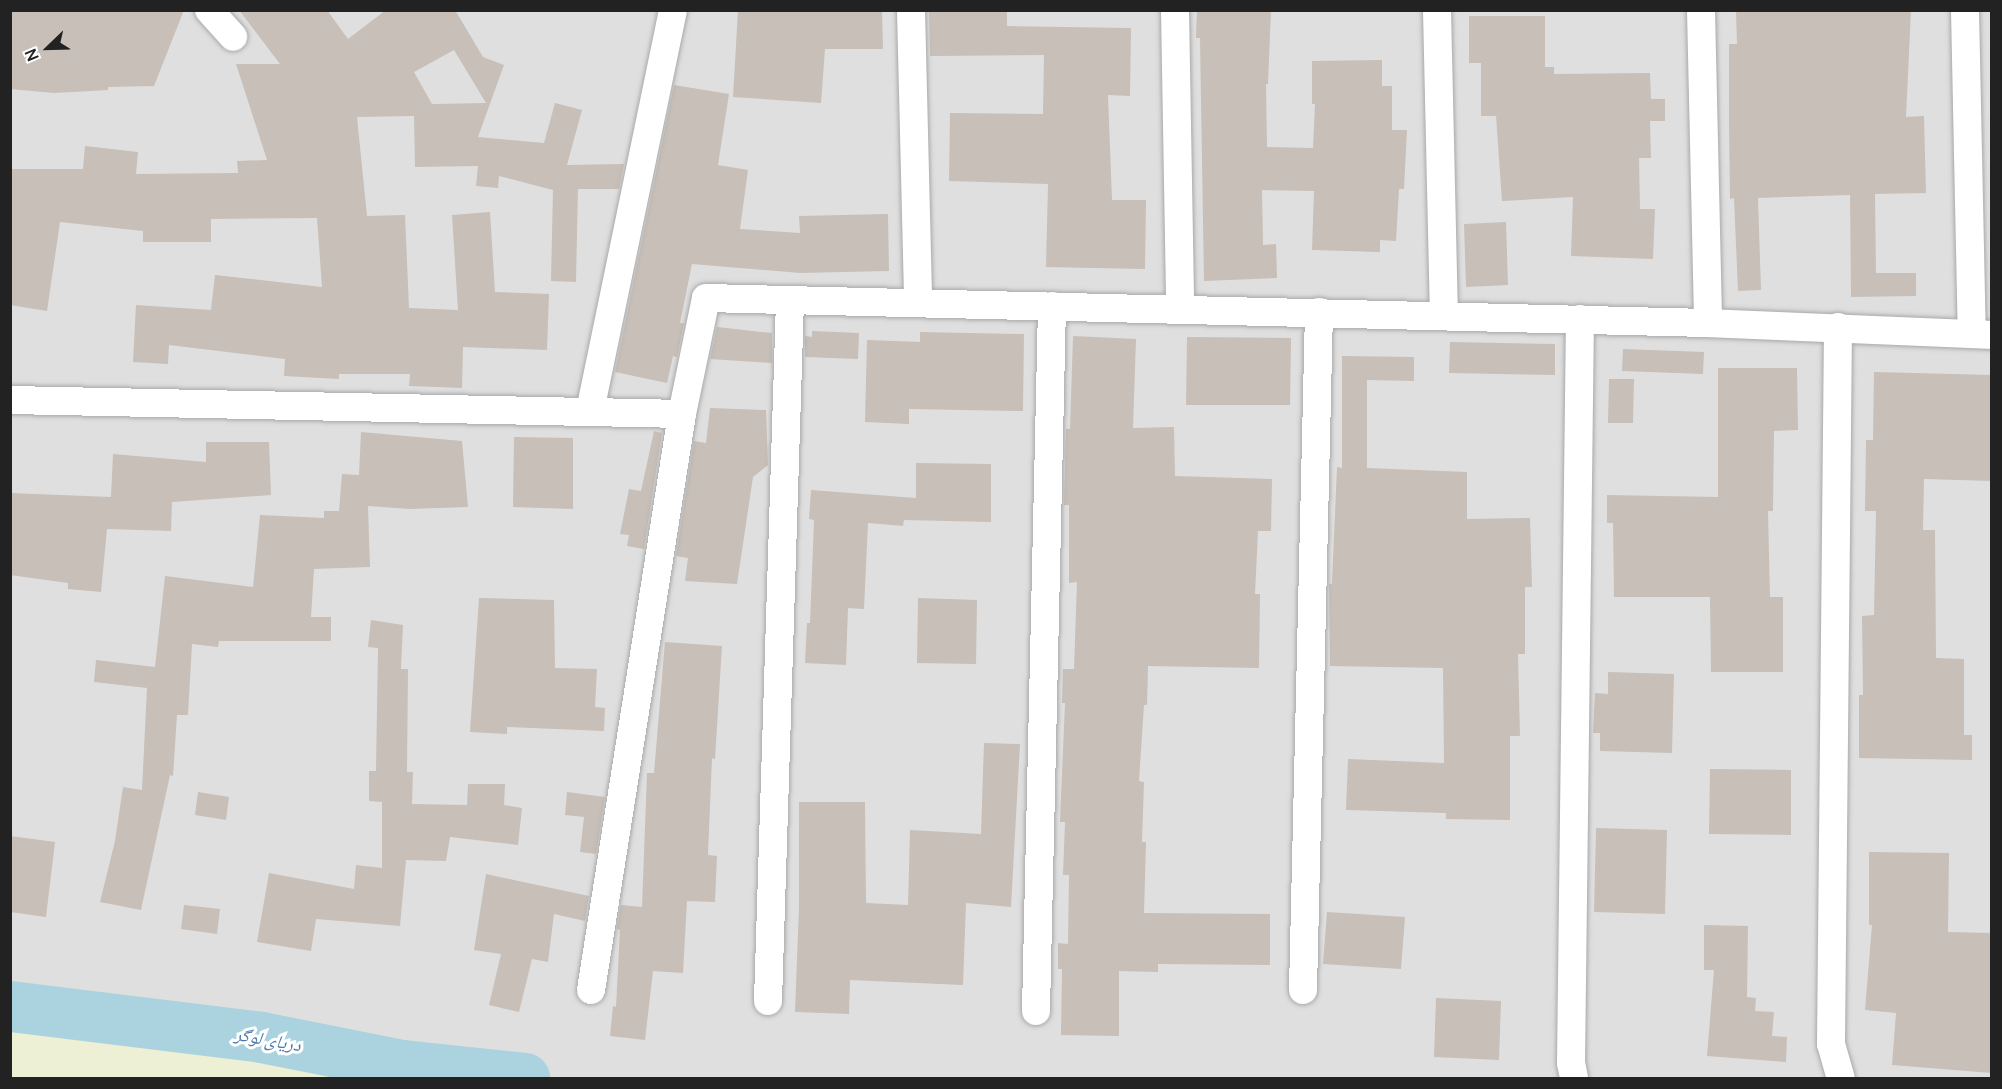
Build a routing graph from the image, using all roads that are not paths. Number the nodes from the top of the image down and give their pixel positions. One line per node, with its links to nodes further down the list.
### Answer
1 (209, 10): 8 (street)
2 (673, 10): 20 (street)
3 (911, 10): 10 (street)
4 (1175, 10): 12 (street)
5 (1437, 10): 14 (street)
6 (1701, 10): 16 (street)
7 (1965, 10): 18 (street)
8 (233, 37)
9 (790, 300): 10 (street); 21 (street); 24 (street)
10 (918, 303): 11 (street)
11 (1052, 306): 12 (street); 25 (street)
12 (1180, 309): 13 (street)
13 (1319, 312): 14 (street); 23 (street)
14 (1444, 315): 15 (street)
15 (1580, 319): 16 (street); 26 (street)
16 (1708, 323): 17 (street)
17 (1838, 327): 18 (street); 27 (street)
18 (1982, 335)
19 (10, 400): 20 (street)
20 (590, 411): 21 (street)
21 (682, 414): 22 (street)
22 (591, 990)
23 (1303, 990)
24 (768, 1001)
25 (1036, 1011)
26 (1574, 1078)
27 (1841, 1078)

